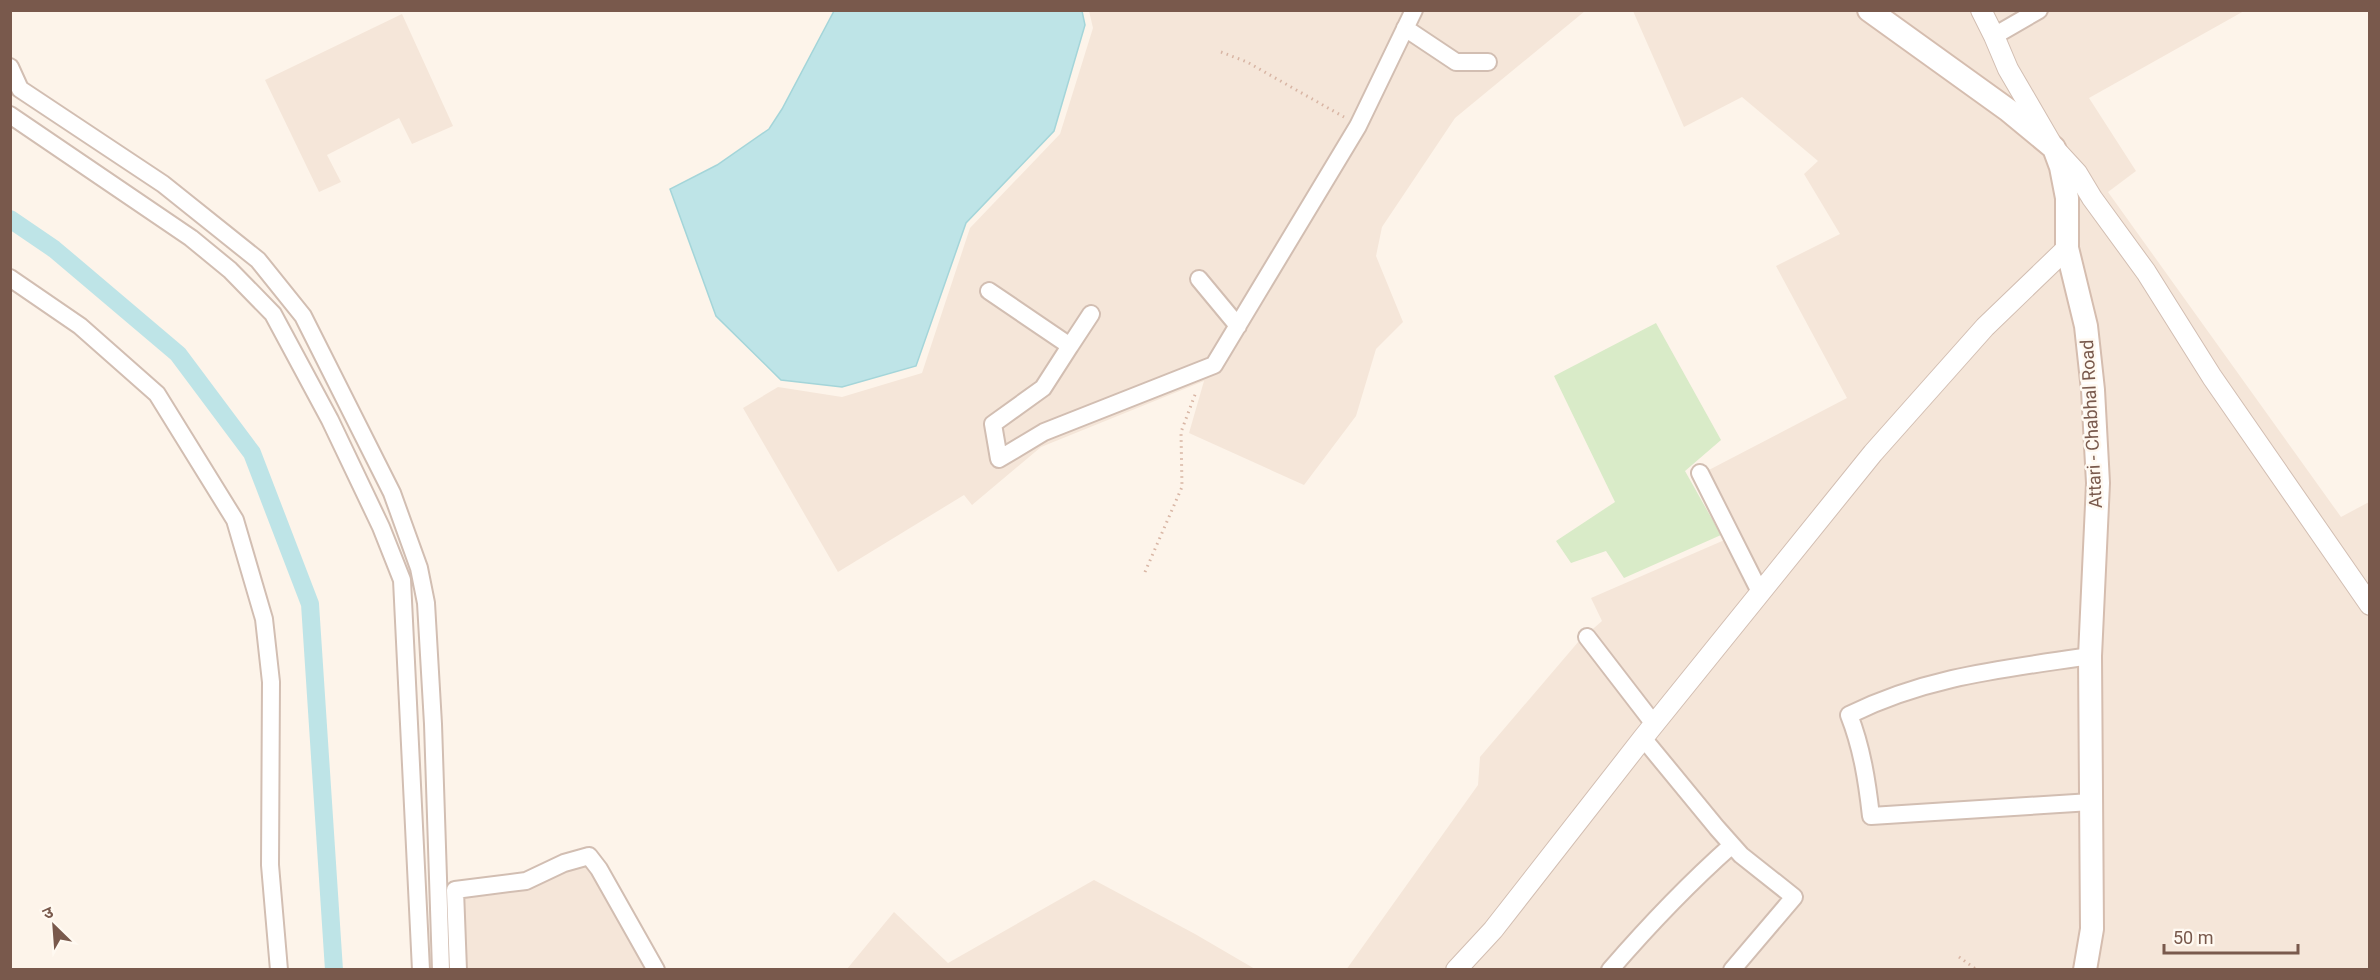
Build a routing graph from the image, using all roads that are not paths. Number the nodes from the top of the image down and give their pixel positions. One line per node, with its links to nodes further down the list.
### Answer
1 (1414, 10): 5 (street)
2 (1869, 10): 11 (main road)
3 (1981, 10): 6 (street)
4 (2039, 10): 6 (street)
5 (1405, 28): 7 (street); 17 (street)
6 (1994, 36): 11 (street)
7 (1488, 63)
8 (10, 67): 9 (street)
9 (15, 86): 30 (street)
10 (10, 115): 29 (street)
11 (2054, 148): 12 (main road, Attari - Chabhal Road); 21 (street)
12 (2067, 248): 20 (street); 23 (main road, Attari - Chabhal Road)
13 (10, 278): 28 (street)
14 (1199, 279): 17 (street)
15 (989, 291): 18 (street)
16 (1090, 314): 18 (street)
17 (1238, 326): 18 (street)
18 (1070, 346)
19 (1700, 473): 20 (street)
20 (1760, 592): 24 (street)
21 (2370, 606)
22 (1587, 637): 24 (street)
23 (2090, 656): 25 (main road, Attari - Chabhal Road); 25 (street)
24 (1649, 731): 26 (street); 27 (street)
25 (2091, 802): 35 (main road, Attari - Chabhal Road)
26 (1732, 845): 33 (street); 34 (street)
27 (1464, 967)
28 (279, 969)
29 (421, 969)
30 (441, 969)
31 (458, 969): 32 (street)
32 (656, 969)
33 (1610, 969)
34 (1732, 969)
35 (2085, 969)

